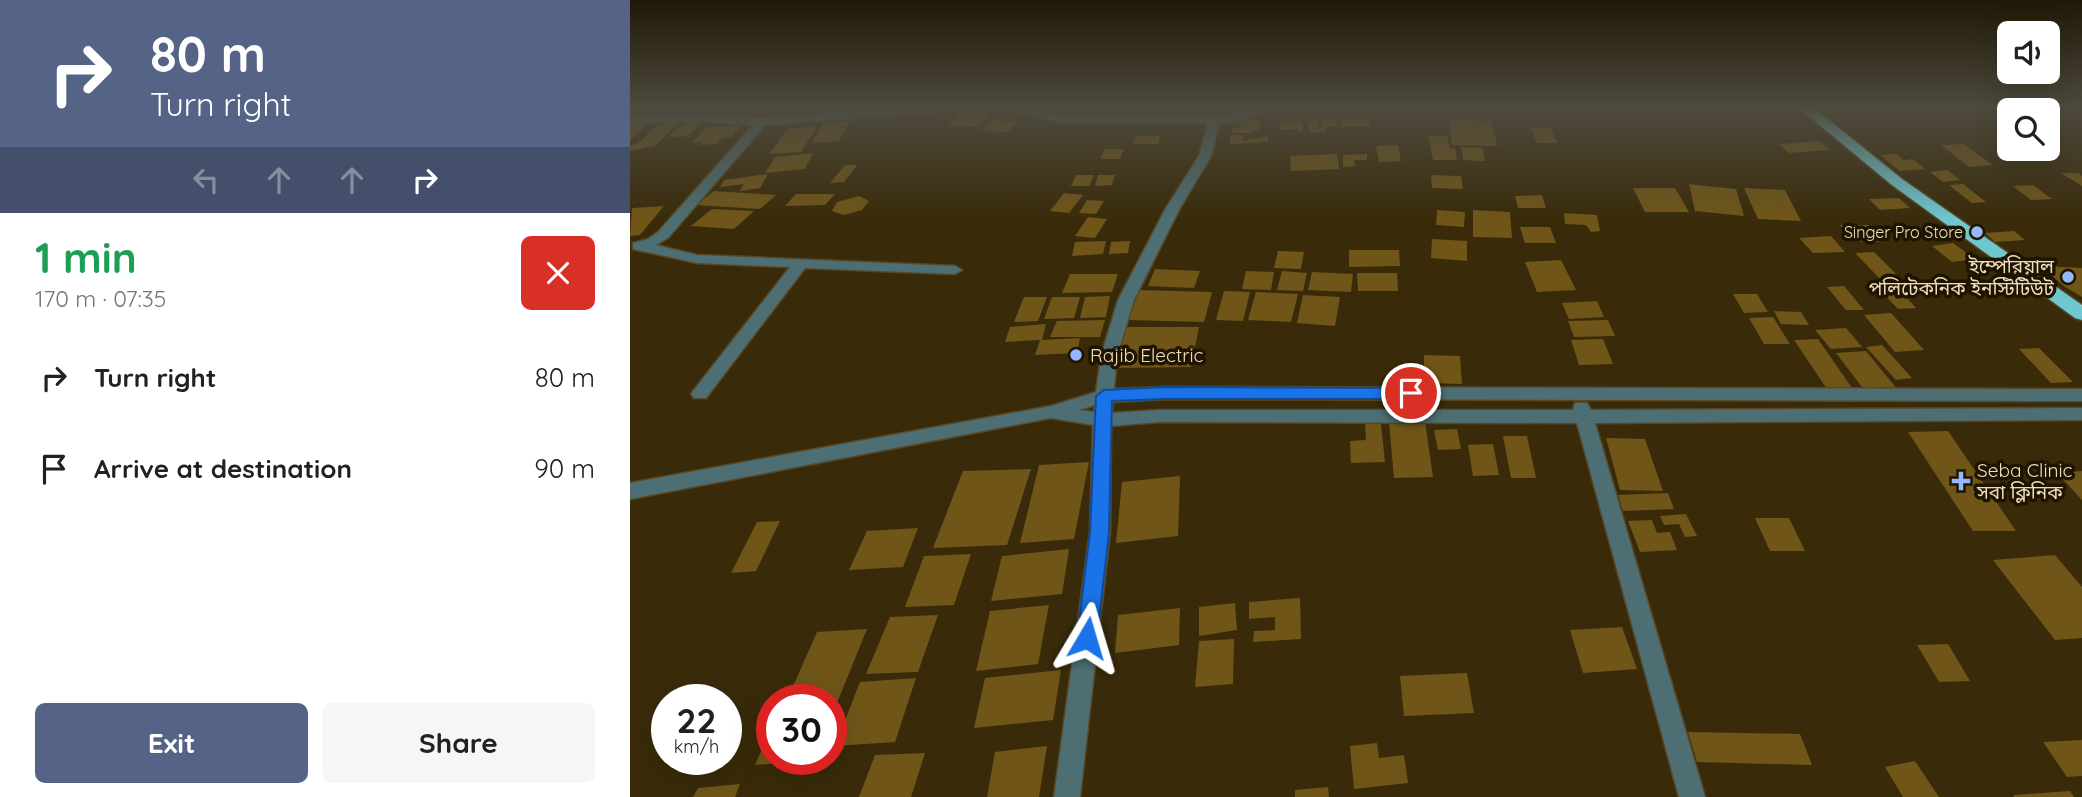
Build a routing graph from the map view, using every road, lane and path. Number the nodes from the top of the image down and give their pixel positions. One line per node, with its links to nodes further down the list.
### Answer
1 (742, 145): 4 (street)
2 (1208, 145): 12 (street)
3 (1852, 145): 7 (highway)
4 (635, 247): 5 (street)
5 (801, 264): 6 (street); 8 (street)
6 (955, 270)
7 (2082, 314)
8 (700, 394)
9 (1576, 394): 10 (street); 12 (street); 15 (street)
10 (1786, 394): 11 (street); 16 (street)
11 (2082, 395)
12 (1104, 396): 13 (street); 17 (street)
13 (1051, 412): 17 (street); 18 (street)
14 (2082, 414): 16 (street)
15 (1584, 415): 16 (street); 17 (street); 20 (street)
16 (1799, 417)
17 (1102, 420): 19 (street)
18 (630, 491)
19 (1068, 797)
20 (1692, 797)

